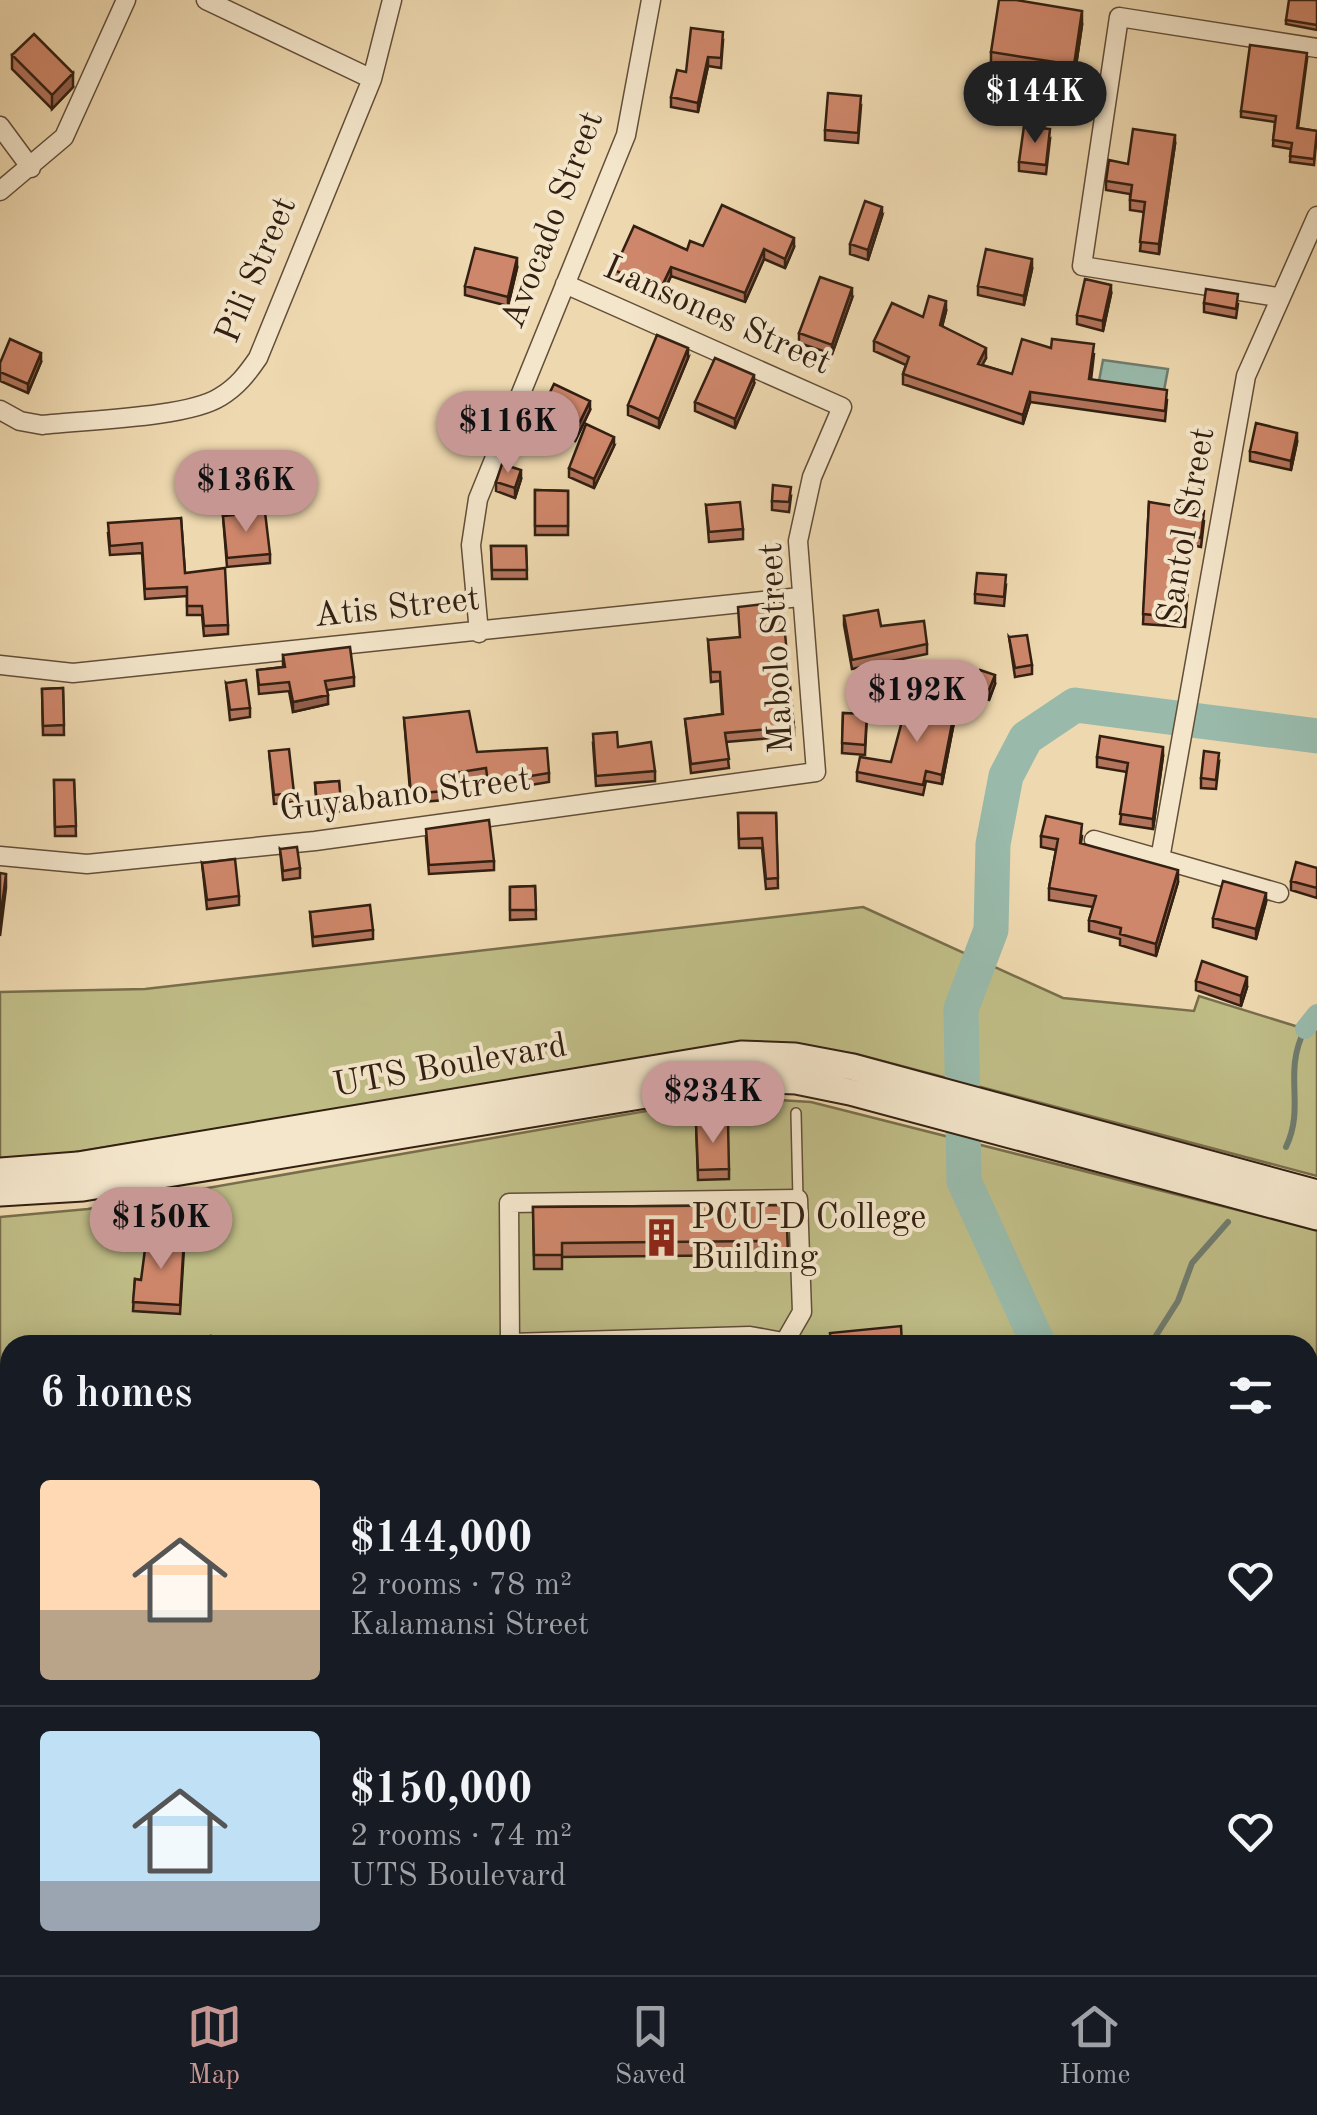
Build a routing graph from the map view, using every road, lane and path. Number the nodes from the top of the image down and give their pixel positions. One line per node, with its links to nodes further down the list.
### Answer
1 (126, 0): 8 (street)
2 (206, 0): 6 (street)
3 (392, 0): 6 (street, Pili Street)
4 (651, 0): 11 (street, Avocado Street)
5 (1317, 48): 12 (street)
6 (372, 80): 14 (street, Pili Street)
7 (0, 126): 8 (street)
8 (31, 168): 9 (street)
9 (0, 191)
10 (1317, 216): 12 (street, Santol Street)
11 (565, 284): 13 (street, Lansones Street); 16 (street, Avocado Street)
12 (1277, 297): 21 (street, Santol Street)
13 (842, 407): 15 (street, Mabolo Street)
14 (0, 410)
15 (800, 597): 16 (street, Atis Street); 18 (street, Mabolo Street)
16 (479, 633): 17 (street, Atis Street)
17 (0, 665)
18 (816, 772): 20 (street, Guyabano Street)
19 (1094, 840): 21 (street)
20 (0, 856)
21 (1160, 859): 22 (street)
22 (1279, 892)
23 (931, 1101): 25 (main road, UTS Boulevard); 26 (main road, UTS Boulevard); 27 (main road, UTS Boulevard)
24 (796, 1113): 29 (lane)
25 (1012, 1122): 28 (main road, UTS Boulevard); 30 (main road, UTS Boulevard)
26 (0, 1172)
27 (0, 1192)
28 (1317, 1193)
29 (798, 1199): 31 (street); 32 (street)
30 (1317, 1217)
31 (510, 1335)
32 (788, 1335)

